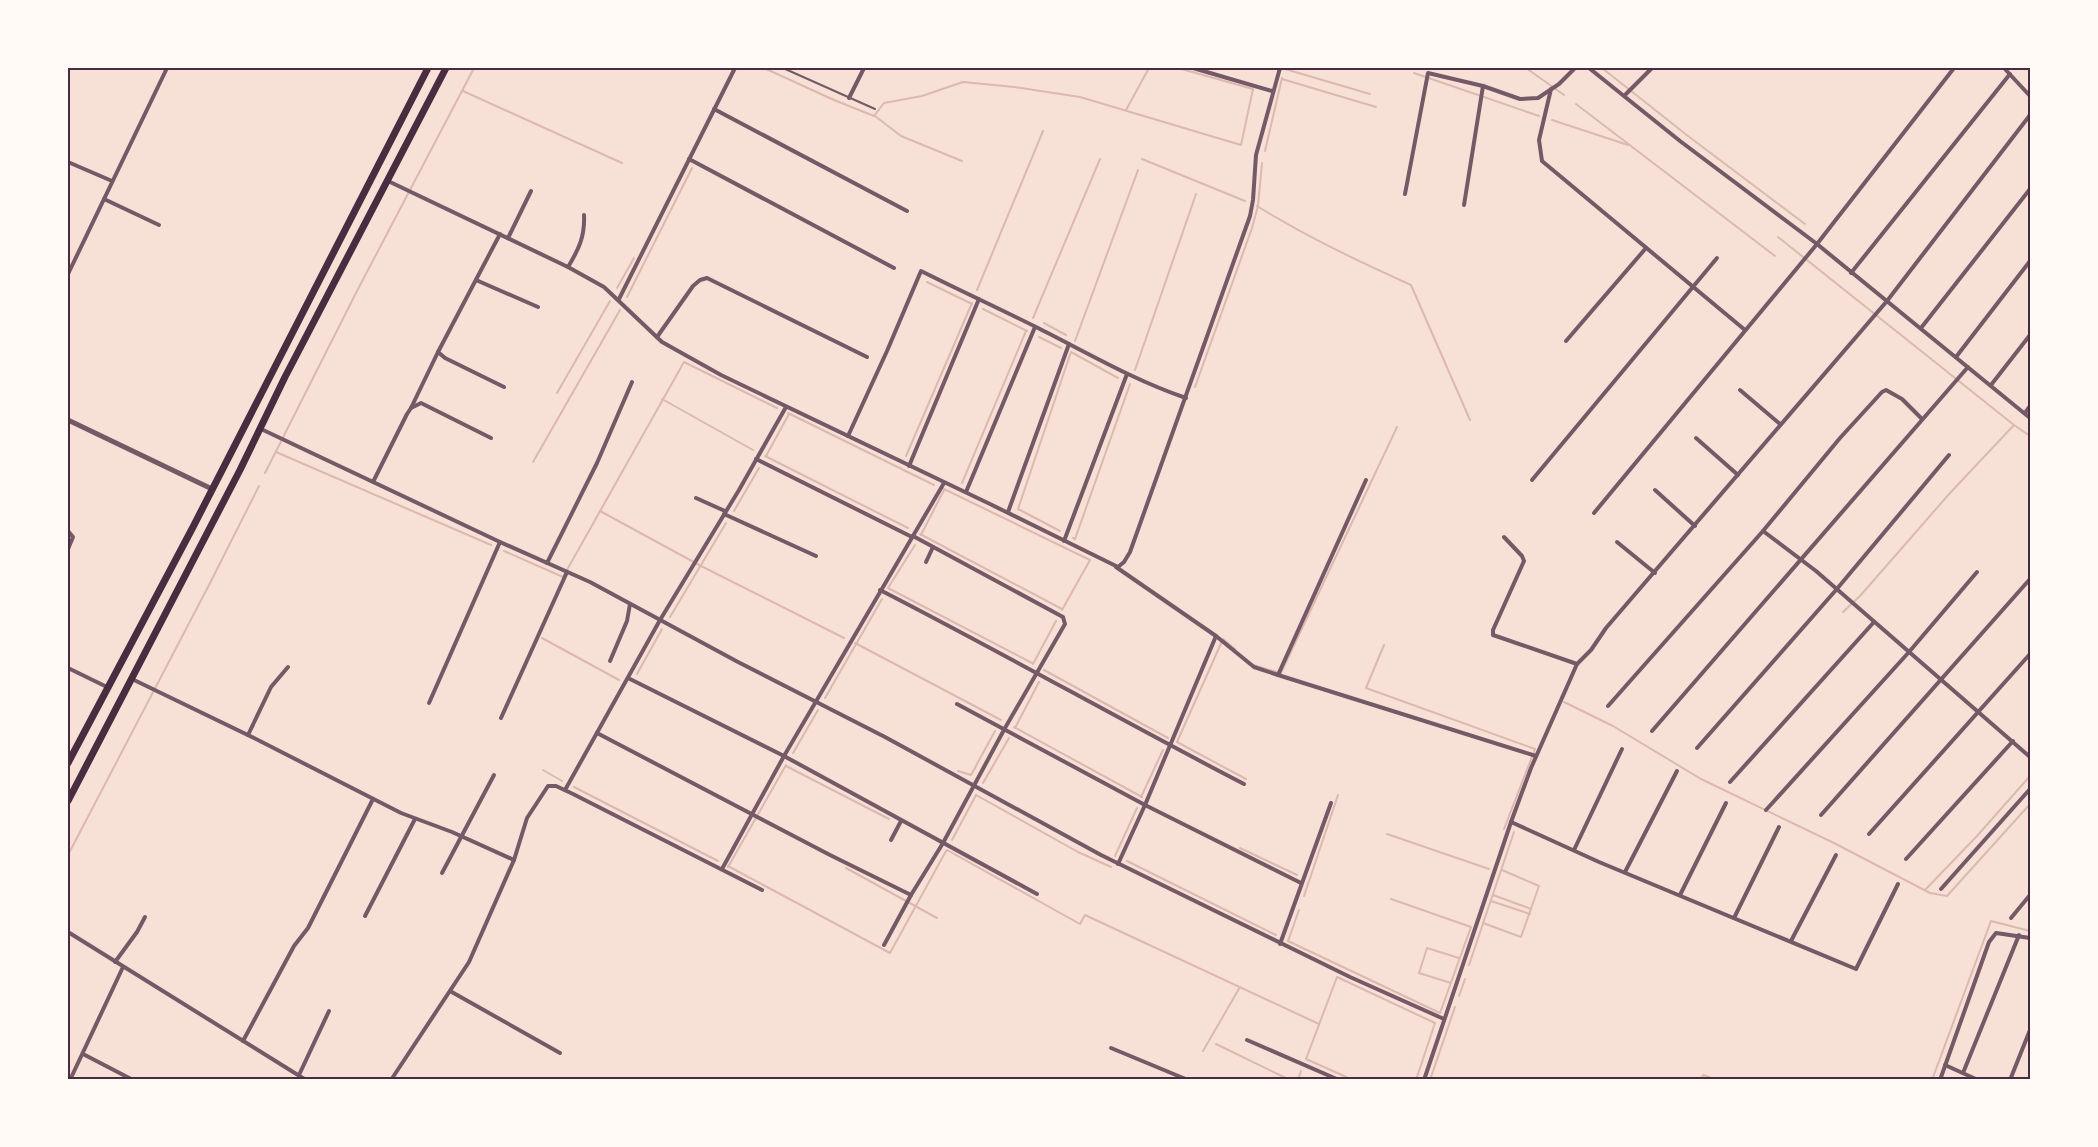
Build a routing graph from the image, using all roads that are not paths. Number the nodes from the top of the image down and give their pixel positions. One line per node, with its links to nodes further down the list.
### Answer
1 (167, 68): 26 (street)
2 (428, 68): 63 (highway)
3 (446, 68): 27 (highway)
4 (735, 68): 21 (street)
5 (783, 68): 20 (lane)
6 (864, 68): 20 (street)
7 (1193, 68): 17 (street)
8 (1280, 68): 17 (street)
9 (1575, 68): 16 (street)
10 (1589, 68): 18 (street)
11 (1652, 68): 18 (street)
12 (1954, 68): 38 (street)
13 (2004, 68): 14 (street)
14 (2010, 74): 19 (street); 44 (street)
15 (1483, 86): 16 (street); 30 (street); 32 (street)
16 (1551, 89): 39 (street)
17 (1272, 90): 70 (street)
18 (1626, 95): 38 (street)
19 (2031, 96)
20 (849, 98): 22 (lane)
21 (714, 109): 24 (street); 33 (street)
22 (875, 109)
23 (2031, 115): 50 (street)
24 (688, 159): 43 (street); 48 (street)
25 (68, 162): 26 (street)
26 (112, 181): 31 (street)
27 (388, 181): 36 (street); 65 (highway)
28 (2031, 189): 53 (street)
29 (531, 191): 37 (street)
30 (1405, 194)
31 (104, 199): 35 (street); 45 (street)
32 (1464, 205)
33 (907, 211)
34 (584, 215): 42 (street)
35 (159, 225)
36 (500, 234): 37 (street); 46 (street)
37 (508, 238): 42 (street)
38 (1817, 244): 44 (street); 54 (street)
39 (1646, 248): 47 (street); 57 (street)
40 (1717, 258): 47 (street)
41 (2031, 261): 61 (street)
42 (568, 267): 48 (street)
43 (894, 268)
44 (1851, 273): 50 (street)
45 (68, 274)
46 (476, 280): 51 (street); 59 (street)
47 (1693, 288): 54 (street); 88 (street)
48 (619, 299): 56 (street)
49 (979, 299): 52 (street); 80 (street); 85 (street)
50 (1887, 301): 53 (street); 78 (street)
51 (538, 307)
52 (1035, 327): 58 (street); 93 (street)
53 (1921, 328): 61 (street)
54 (1745, 330): 97 (street)
55 (2031, 335): 67 (street)
56 (657, 337): 60 (street); 72 (street)
57 (1566, 341)
58 (1069, 344): 64 (street); 96 (street)
59 (438, 352): 68 (street); 73 (street)
60 (867, 357)
61 (1956, 357): 62 (street)
62 (1968, 367): 67 (street); 77 (street)
63 (273, 372): 65 (highway); 91 (highway)
64 (1127, 374): 70 (street); 103 (street)
65 (285, 377): 79 (highway)
66 (632, 382): 111 (street)
67 (1991, 385): 74 (street)
68 (504, 387)
69 (1740, 390): 78 (street)
70 (1186, 398): 112 (street)
71 (2031, 406): 74 (street)
72 (786, 407): 80 (street); 84 (street)
73 (411, 408): 81 (street); 89 (street)
74 (2025, 413): 75 (street)
75 (2031, 418)
76 (68, 420): 91 (street)
77 (1922, 420): 100 (street); 109 (street)
78 (1780, 424): 86 (street)
79 (261, 429): 89 (street); 121 (highway)
80 (848, 436): 85 (street)
81 (491, 438)
82 (1696, 438): 86 (street)
83 (1949, 455): 118 (street)
84 (756, 459): 95 (street); 101 (street)
85 (909, 466): 90 (street)
86 (1738, 475): 98 (street)
87 (1366, 480): 132 (street)
88 (1532, 480)
89 (373, 482): 104 (street)
90 (944, 483): 93 (street); 101 (street)
91 (212, 489): 120 (highway)
92 (1655, 490): 98 (street)
93 (966, 492): 96 (street)
94 (696, 498): 95 (street)
95 (724, 513): 108 (street); 122 (street)
96 (1008, 513): 103 (street)
97 (1594, 513)
98 (1695, 526): 115 (street)
99 (68, 531): 107 (street)
100 (1763, 531): 109 (street); 140 (street)
101 (912, 536): 106 (street); 117 (street)
102 (1504, 537): 128 (street)
103 (1064, 541): 112 (street)
104 (500, 542): 111 (street); 138 (street)
105 (1617, 542): 115 (street)
106 (933, 547): 110 (street); 131 (street)
107 (68, 549)
108 (816, 556)
109 (1801, 560): 118 (street); 144 (street)
110 (926, 562)
111 (547, 563): 113 (street)
112 (1118, 566): 124 (street)
113 (567, 572): 119 (street); 142 (street)
114 (1977, 572): 125 (street)
115 (1655, 573): 128 (street)
116 (2031, 579): 135 (street)
117 (880, 590): 131 (street); 137 (street)
118 (1836, 590): 123 (street); 149 (street)
119 (630, 604): 122 (street); 127 (street)
120 (150, 608): 121 (highway); 136 (highway)
121 (164, 615): 134 (highway)
122 (660, 620): 133 (street); 137 (street)
123 (1875, 622): 125 (street); 157 (street)
124 (1216, 636): 132 (street); 148 (street)
125 (1909, 652): 135 (street); 167 (street)
126 (2031, 654): 141 (street)
127 (610, 661)
128 (1577, 664): 152 (street)
129 (288, 667): 146 (street)
130 (68, 668): 136 (street)
131 (1036, 673): 143 (street); 148 (street)
132 (1278, 675): 152 (street)
133 (628, 678): 145 (street); 151 (street)
134 (132, 679): 146 (street); 163 (highway)
135 (1942, 680): 141 (street); 169 (street)
136 (107, 687): 154 (highway)
137 (816, 701): 151 (street); 159 (street)
138 (429, 703)
139 (957, 704): 143 (street)
140 (1608, 706)
141 (1978, 712): 147 (street); 174 (street)
142 (501, 718)
143 (1005, 728): 159 (street); 166 (street)
144 (1652, 731)
145 (597, 733): 161 (street); 168 (street)
146 (248, 735): 162 (street)
147 (2013, 741): 153 (street); 180 (street)
148 (1170, 746): 158 (street); 166 (street)
149 (1697, 748)
150 (1622, 749): 178 (street)
151 (784, 756): 168 (street); 171 (street)
152 (1536, 756): 172 (street)
153 (2031, 757)
154 (68, 763)
155 (1677, 771): 184 (street)
156 (494, 775): 175 (street)
157 (1730, 782)
158 (1244, 784)
159 (973, 786): 177 (street); 182 (street)
160 (2031, 789): 188 (street)
161 (565, 790): 181 (street); 183 (street)
162 (373, 799): 170 (street); 212 (street)
163 (68, 801)
164 (1331, 803): 186 (street)
165 (1726, 803): 193 (street)
166 (1145, 805): 182 (street); 186 (street)
167 (1766, 810)
168 (752, 813): 183 (street); 191 (street)
169 (1821, 815)
170 (415, 819): 175 (street); 194 (street)
171 (901, 821): 176 (street); 177 (street)
172 (1511, 822): 178 (street); 208 (street)
173 (1779, 827): 196 (street)
174 (1869, 834)
175 (461, 836): 181 (street); 185 (street)
176 (891, 840)
177 (943, 843): 190 (street); 191 (street)
178 (1574, 850): 184 (street)
179 (1836, 855): 201 (street)
180 (1906, 859)
181 (513, 860): 206 (street)
182 (1118, 864): 202 (street)
183 (722, 869): 189 (street)
184 (1625, 872): 193 (street)
185 (442, 873)
186 (1302, 884): 202 (street)
187 (1898, 884): 201 (street)
188 (1941, 889)
189 (762, 891)
190 (1037, 894)
191 (911, 895): 203 (street)
192 (2031, 895): 197 (street)
193 (1680, 896): 196 (street)
194 (365, 916)
195 (145, 917): 204 (street)
196 (1734, 918): 201 (street)
197 (2011, 918)
198 (68, 932): 204 (street)
199 (2019, 935): 200 (street); 216 (street); 217 (street)
200 (2031, 938)
201 (1791, 941)
202 (1280, 944): 208 (street)
203 (884, 945)
204 (115, 962): 205 (street)
205 (123, 967): 212 (street); 215 (street)
206 (450, 991): 214 (street); 222 (street)
207 (329, 1011): 218 (street)
208 (1444, 1019): 225 (street)
209 (2031, 1030): 210 (street)
210 (2029, 1038): 228 (street)
211 (1247, 1040): 224 (street)
212 (243, 1041): 218 (street)
213 (1111, 1048): 223 (street)
214 (560, 1053)
215 (83, 1054): 219 (street); 220 (street)
216 (1945, 1065): 217 (street); 226 (street)
217 (1963, 1073): 227 (street)
218 (299, 1076): 221 (street)
219 (70, 1080)
220 (133, 1080)
221 (306, 1080)
222 (391, 1080)
223 (1188, 1080)
224 (1339, 1080)
225 (1424, 1080)
226 (1940, 1080)
227 (1977, 1080)
228 (2010, 1080)

